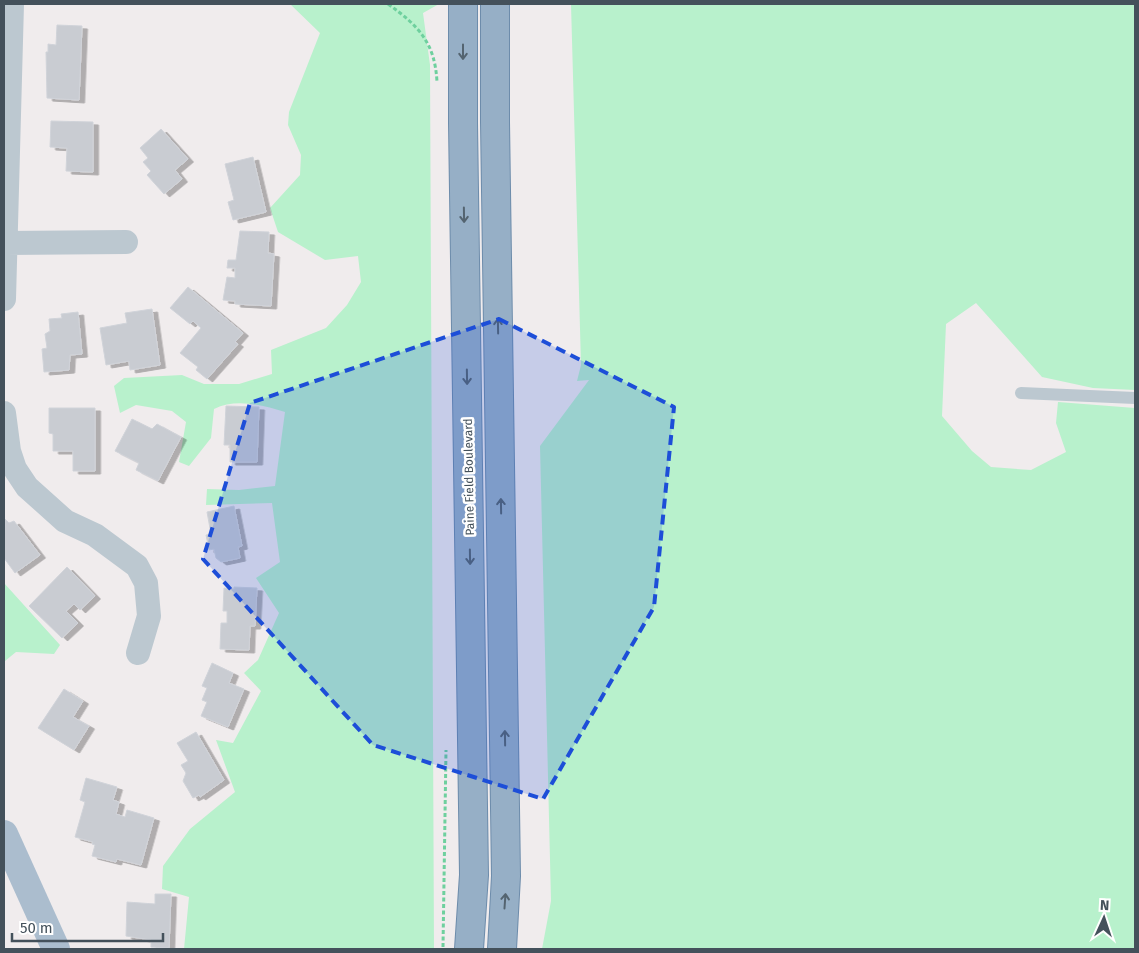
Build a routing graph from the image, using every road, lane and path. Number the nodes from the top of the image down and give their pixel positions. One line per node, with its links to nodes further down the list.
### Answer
1 (12, 4): 7 (street)
2 (388, 4): 5 (path)
3 (463, 4): 17 (highway, Paine Field Boulevard, one-way to 17)
4 (495, 4): 18 (highway, one-way to 4)
5 (437, 89)
6 (126, 242): 7 (street)
7 (6, 243): 8 (street)
8 (4, 299)
9 (1021, 393): 10 (lane)
10 (1135, 398)
11 (4, 414): 12 (street)
12 (138, 653)
13 (446, 748): 16 (path)
14 (4, 834): 15 (main road)
15 (56, 949)
16 (443, 949)
17 (469, 949)
18 (502, 949)

